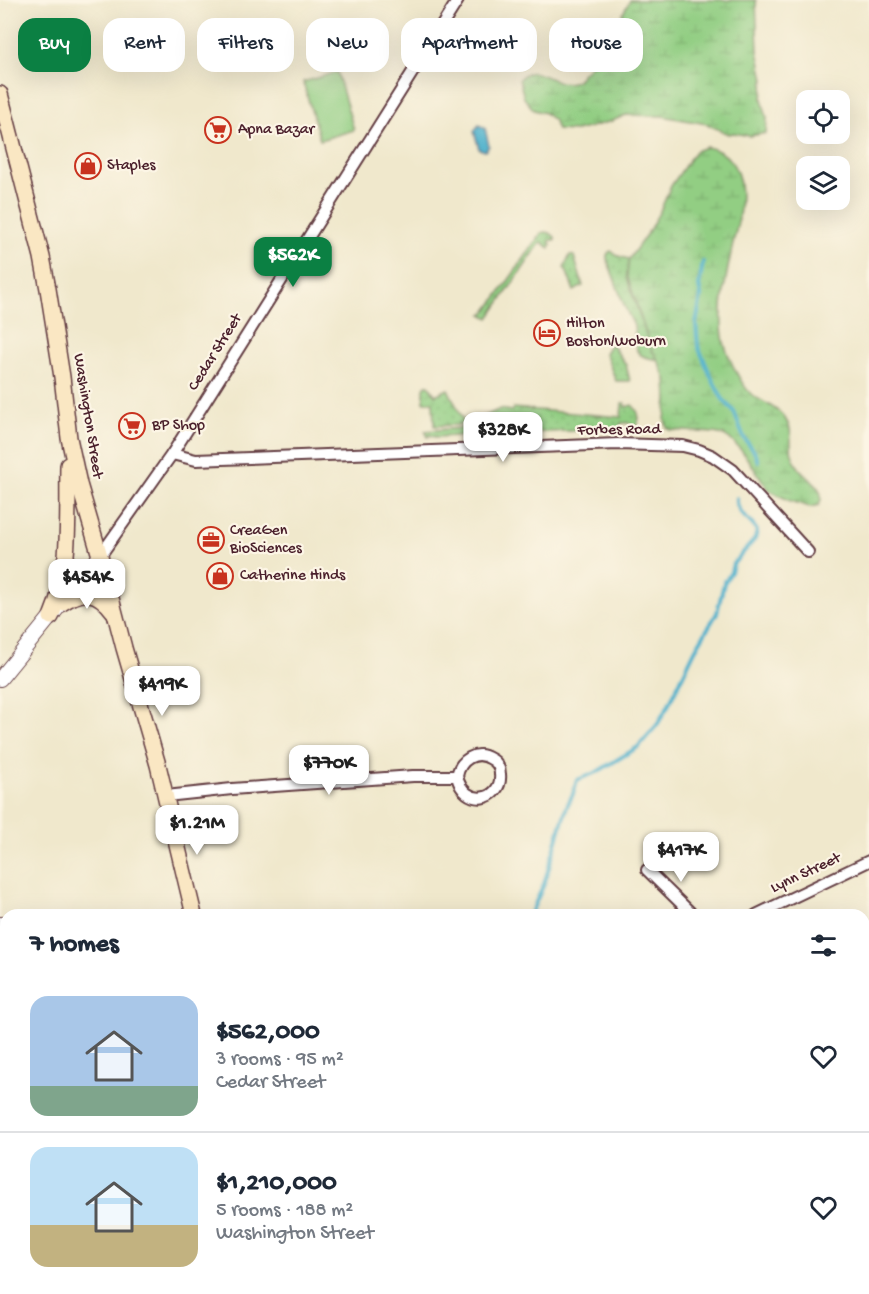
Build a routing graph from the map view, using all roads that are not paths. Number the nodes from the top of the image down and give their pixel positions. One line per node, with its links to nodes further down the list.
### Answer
1 (458, 0): 4 (street, Cedar Street)
2 (0, 94): 3 (main road, Washington Street)
3 (69, 438): 6 (main road, Washington Street); 9 (main road)
4 (172, 454): 5 (street, Forbes Road); 6 (street, Cedar Street)
5 (808, 552)
6 (100, 556): 7 (street, Cedar Street); 8 (main road, Washington Street)
7 (62, 603): 8 (main road); 9 (street, Cedar Street)
8 (114, 612): 12 (main road, Washington Street)
9 (51, 617): 10 (street, Cedar Street)
10 (0, 679)
11 (457, 776): 11 (street); 12 (street)
12 (166, 796): 15 (main road, Washington Street)
13 (869, 861): 17 (street, Lynn Street)
14 (647, 870): 16 (street)
15 (193, 909)
16 (687, 909)
17 (769, 909)

